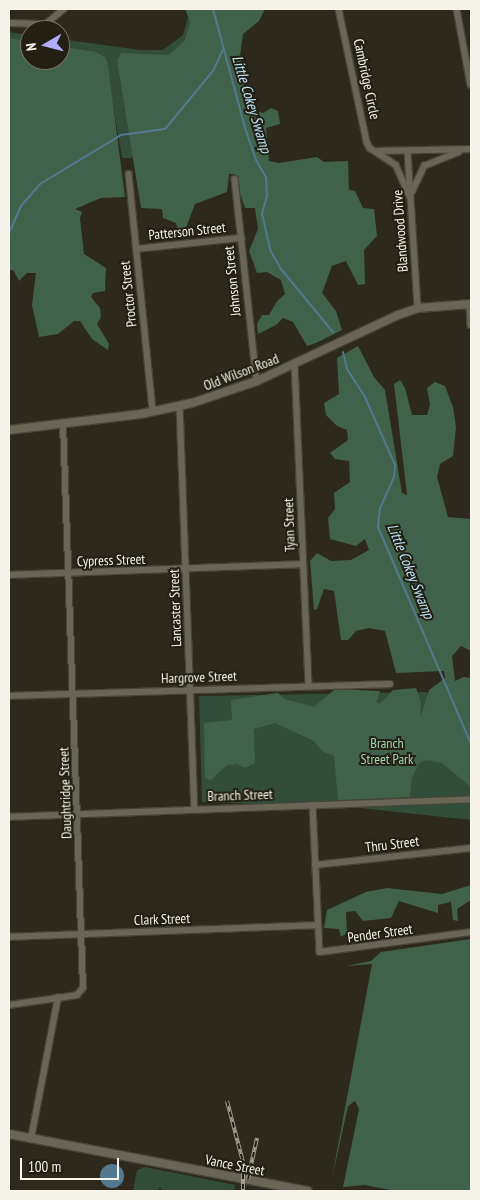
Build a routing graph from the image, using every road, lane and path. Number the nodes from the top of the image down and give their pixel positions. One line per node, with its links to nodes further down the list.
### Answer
1 (64, 9): 4 (street)
2 (339, 9): 7 (street, Cambridge Circle)
3 (457, 9): 5 (street)
4 (9, 23)
5 (471, 85)
6 (470, 149): 8 (street); 11 (street)
7 (376, 150): 8 (street); 11 (street)
8 (408, 152): 11 (street, Blandwood Drive)
9 (129, 174): 13 (street, Proctor Street)
10 (234, 179): 12 (street, Johnson Street)
11 (410, 196): 15 (street, Blandwood Drive)
12 (240, 238): 13 (street, Patterson Street); 18 (street, Johnson Street)
13 (136, 249): 20 (street, Proctor Street)
14 (470, 305): 15 (street, Old Wilson Road); 16 (street)
15 (418, 308): 17 (street, Old Wilson Road)
16 (471, 325)
17 (295, 364): 18 (street, Old Wilson Road); 23 (street, Tyan Street)
18 (257, 381): 19 (street, Old Wilson Road)
19 (180, 405): 20 (street, Old Wilson Road); 24 (street, Lancaster Street)
20 (153, 411): 21 (street, Old Wilson Road)
21 (63, 424): 22 (street, Old Wilson Road); 25 (street, Daughtridge Street)
22 (9, 430)
23 (303, 564): 24 (street, Cypress Street); 28 (street, Tyan Street)
24 (186, 570): 25 (street, Cypress Street); 29 (street, Lancaster Street)
25 (69, 573): 26 (street, Cypress Street); 30 (street, Daughtridge Street)
26 (9, 575)
27 (390, 684): 28 (street, Hargrove Street)
28 (309, 685): 29 (street, Hargrove Street)
29 (190, 690): 30 (street, Hargrove Street); 34 (street, Lancaster Street)
30 (74, 694): 31 (street, Hargrove Street); 35 (street, Daughtridge Street)
31 (9, 696)
32 (471, 799): 33 (street, Branch Street)
33 (313, 805): 34 (street, Branch Street); 38 (street)
34 (195, 809): 35 (street, Branch Street)
35 (78, 814): 36 (street, Branch Street); 41 (street, Daughtridge Street)
36 (9, 817)
37 (471, 848): 38 (street, Thru Street)
38 (315, 866): 39 (street)
39 (317, 924): 40 (street, Pender Street); 41 (street, Clark Street)
40 (471, 932)
41 (82, 934): 42 (street, Clark Street); 43 (street, Daughtridge Street)
42 (9, 937)
43 (58, 998): 44 (street); 46 (street)
44 (9, 1005)
45 (9, 1134): 46 (street, Vance Street)
46 (32, 1139): 47 (street, Vance Street)
47 (308, 1191)

